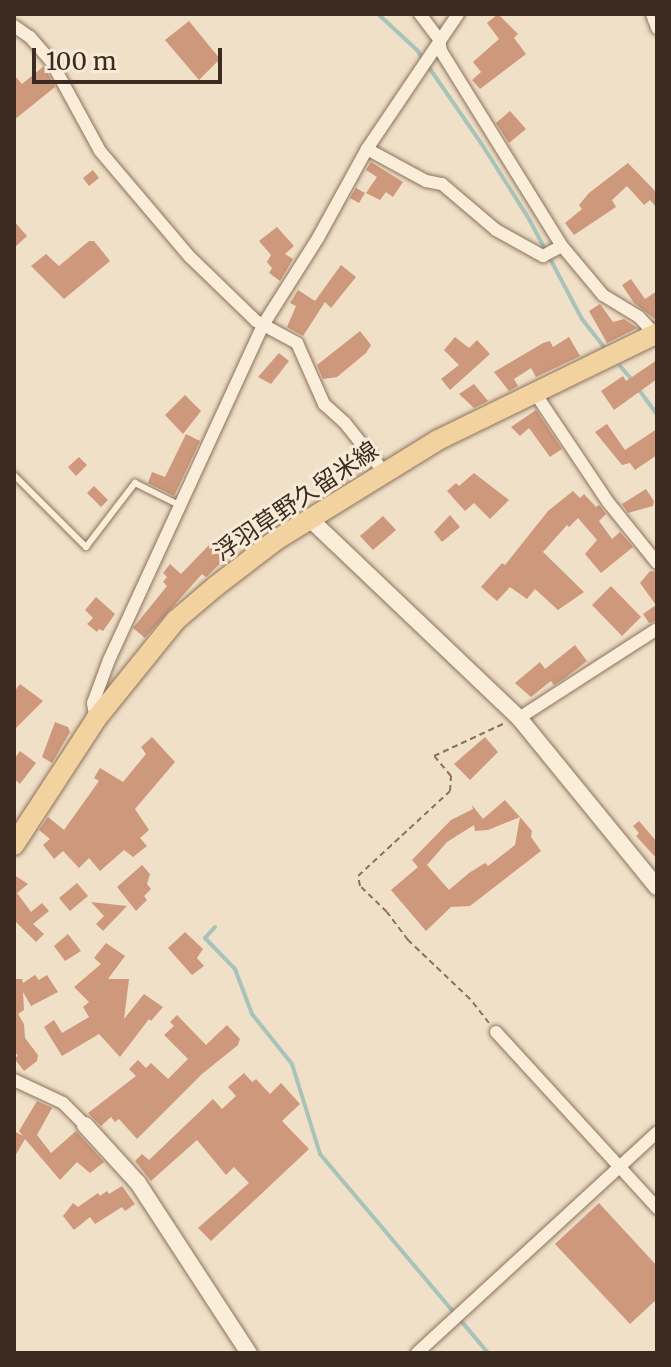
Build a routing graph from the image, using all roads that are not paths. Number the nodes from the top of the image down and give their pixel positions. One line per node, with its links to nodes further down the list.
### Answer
1 (420, 14): 6 (street)
2 (458, 14): 6 (street)
3 (652, 14): 5 (street)
4 (14, 26): 9 (street)
5 (657, 28)
6 (439, 39): 7 (street); 8 (street)
7 (367, 149): 8 (street); 9 (street)
8 (552, 251): 10 (street)
9 (263, 325): 12 (street); 14 (street)
10 (656, 334): 11 (main road, 浮羽草野久留米線)
11 (535, 393): 12 (main road, 浮羽草野久留米線); 16 (street)
12 (384, 472): 15 (main road, 浮羽草野久留米線)
13 (14, 475): 14 (lane)
14 (182, 507): 19 (street)
15 (310, 519): 18 (street); 19 (main road, 浮羽草野久留米線)
16 (657, 563)
17 (657, 629): 18 (street)
18 (519, 718): 21 (street)
19 (96, 719): 20 (main road, 浮羽草野久留米線)
20 (14, 845)
21 (657, 887)
22 (496, 1032): 26 (street)
23 (14, 1080): 24 (street)
24 (85, 1125): 28 (street)
25 (657, 1132): 26 (street)
26 (621, 1165): 27 (street); 29 (street)
27 (657, 1208)
28 (249, 1353)
29 (417, 1353)

